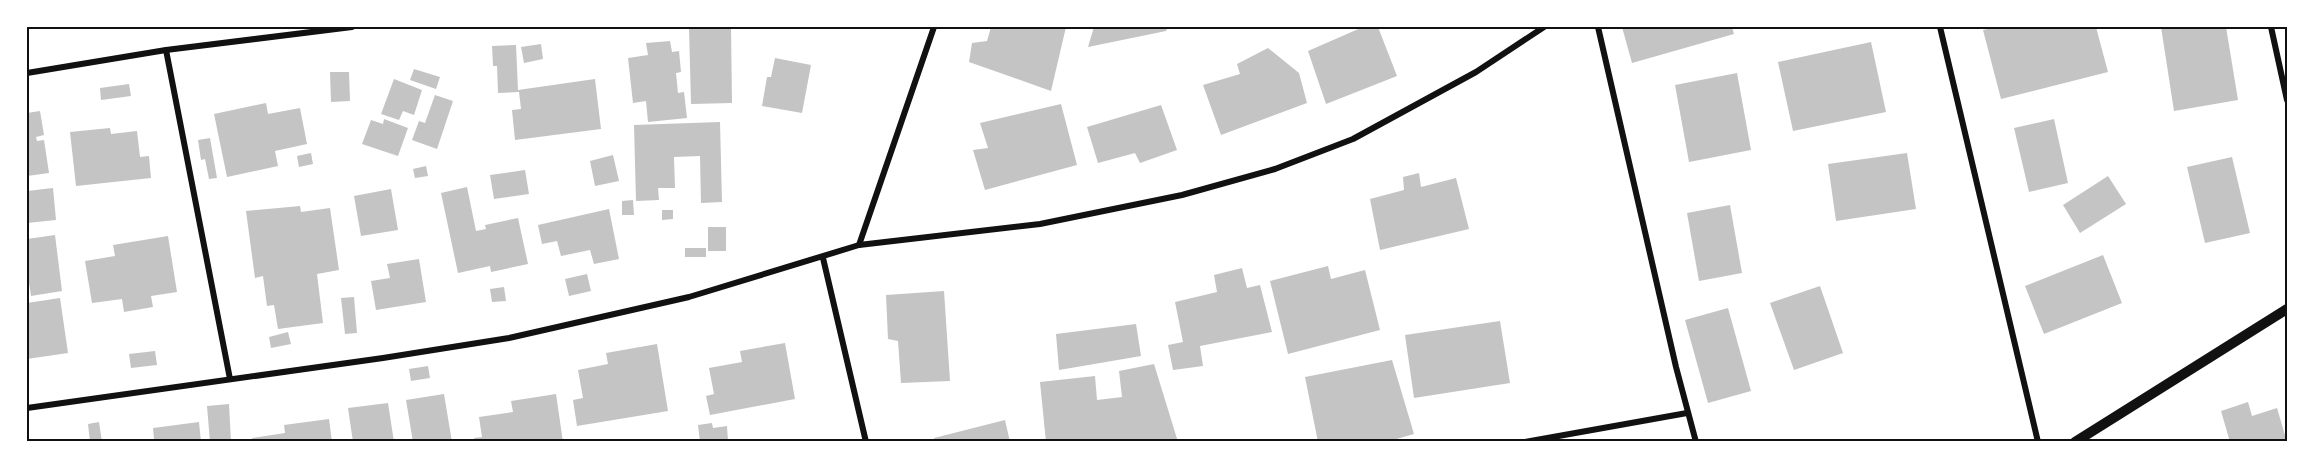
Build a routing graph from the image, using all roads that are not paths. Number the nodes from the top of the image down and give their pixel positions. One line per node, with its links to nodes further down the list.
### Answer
1 (352, 27): 7 (street)
2 (933, 27): 10 (street)
3 (1544, 27): 10 (street)
4 (1598, 27): 15 (street)
5 (1940, 27): 19 (street)
6 (2271, 27): 9 (street)
7 (166, 50): 8 (street); 13 (street)
8 (27, 73)
9 (2287, 100)
10 (858, 245): 11 (street)
11 (823, 258): 13 (street); 16 (street)
12 (2287, 309): 20 (street)
13 (230, 379): 14 (street)
14 (27, 408)
15 (1687, 413): 17 (street); 18 (street)
16 (866, 442)
17 (1525, 442)
18 (1696, 442)
19 (2038, 442)
20 (2074, 442)

